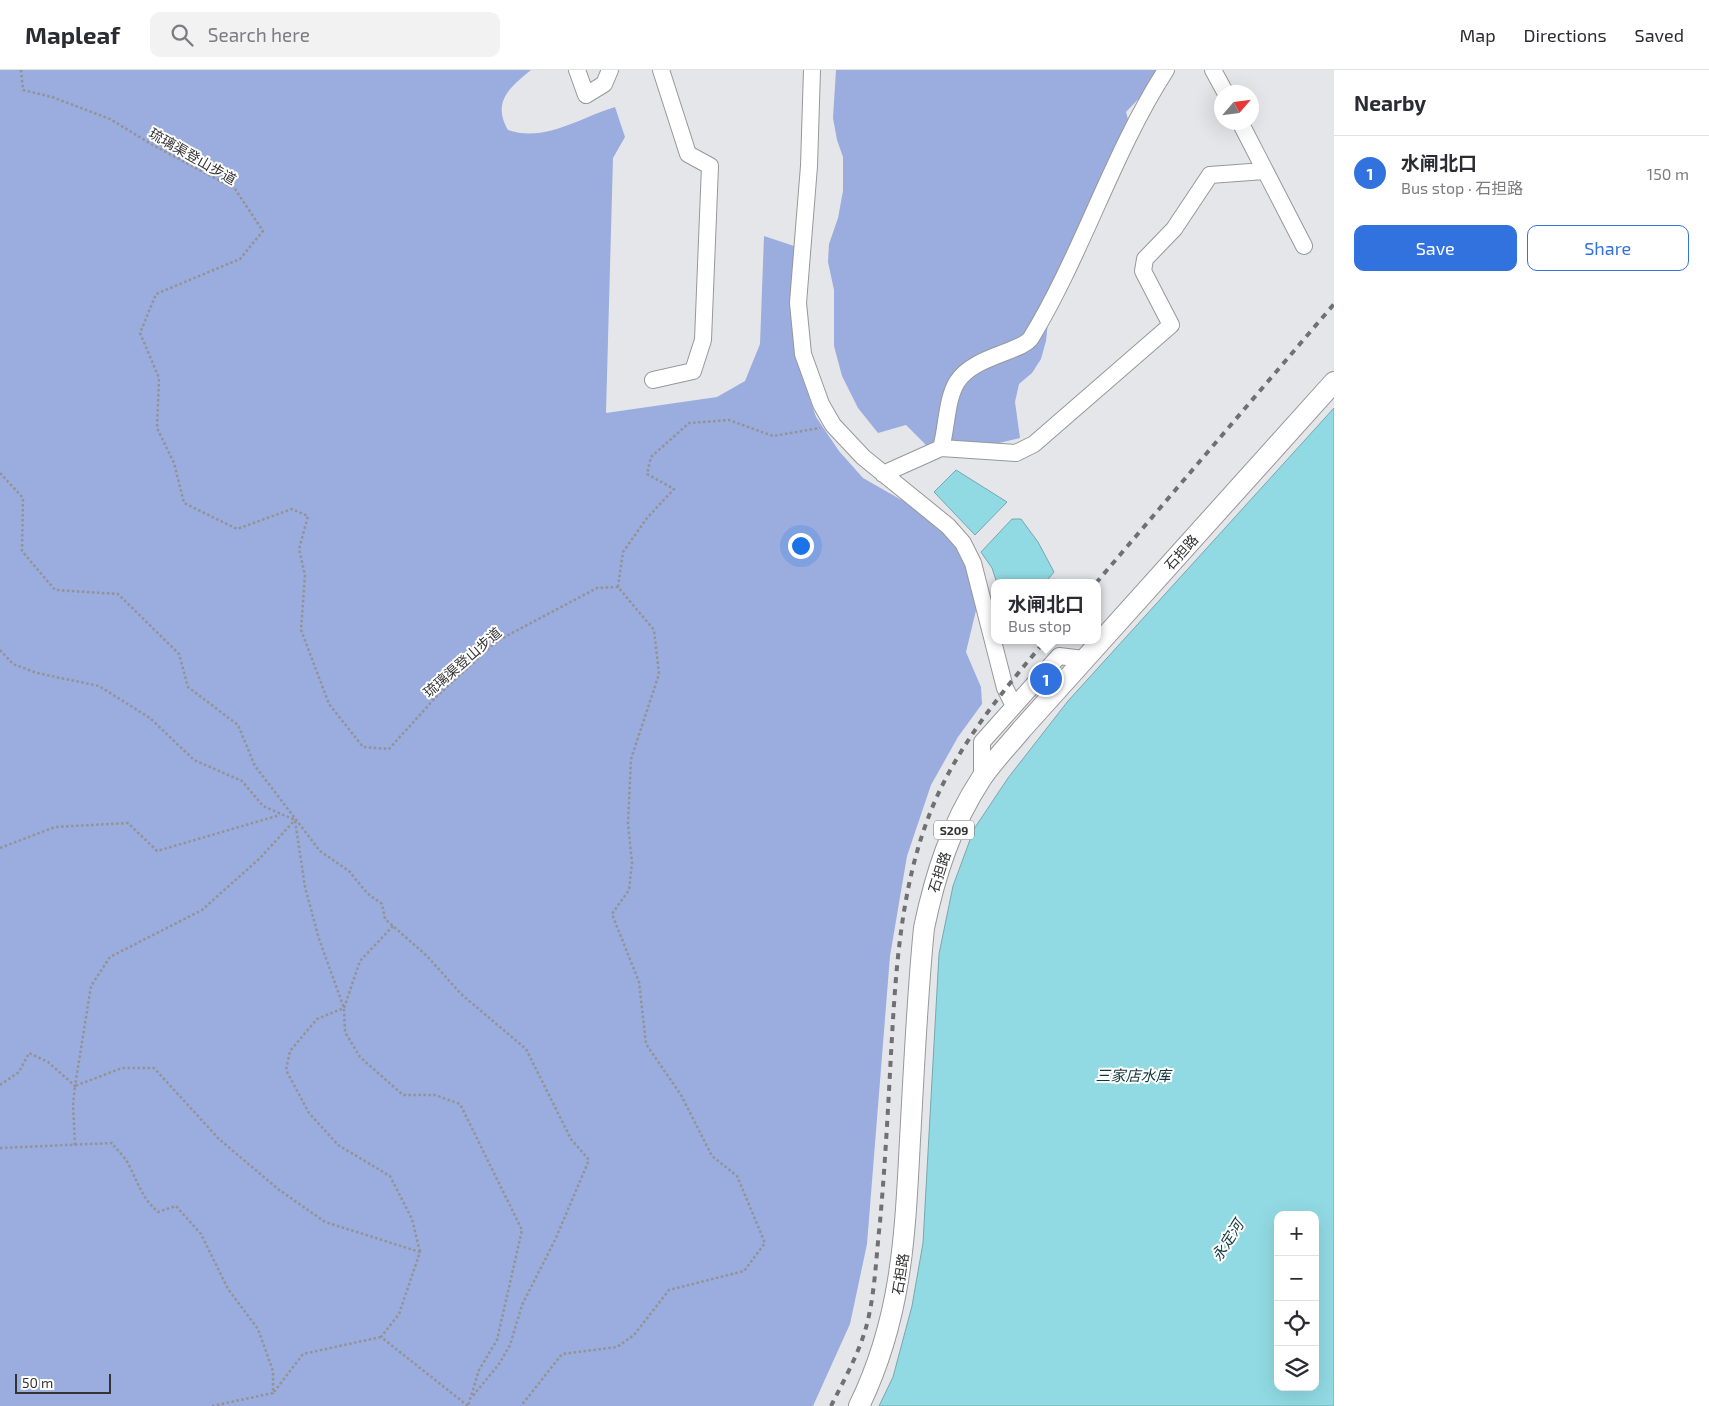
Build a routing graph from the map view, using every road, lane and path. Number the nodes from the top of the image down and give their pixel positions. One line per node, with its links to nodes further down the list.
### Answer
1 (21, 70): 18 (path, 琉璃渠登山步道)
2 (577, 70): 3 (street)
3 (610, 70)
4 (661, 70): 12 (street)
5 (812, 70): 14 (street)
6 (1166, 70): 15 (street)
7 (1213, 70): 8 (street)
8 (1221, 85)
9 (1244, 130): 10 (street)
10 (1264, 171): 11 (street); 15 (street)
11 (1304, 246)
12 (653, 380)
13 (1334, 382): 20 (main road, 石担路 / S209)
14 (834, 425): 17 (street); 18 (path)
15 (941, 448): 17 (street)
16 (0, 473): 28 (path)
17 (883, 474): 19 (street)
18 (618, 587): 42 (path)
19 (991, 634)
20 (1101, 640)
21 (994, 644): 25 (street)
22 (1098, 644): 24 (main road, 石担路 / S209)
23 (0, 650): 27 (path)
24 (1084, 659): 25 (street); 26 (main road, 石担路 / S209)
25 (1014, 706): 26 (street)
26 (982, 778): 43 (main road, 石担路 / S209)
27 (282, 814): 28 (path); 29 (path)
28 (295, 820): 30 (path); 31 (path); 33 (path)
29 (0, 848)
30 (393, 926): 31 (path); 39 (path)
31 (344, 1008): 36 (path); 39 (path)
32 (0, 1085): 33 (path)
33 (75, 1086): 34 (path); 36 (path)
34 (75, 1145): 35 (path); 38 (path)
35 (0, 1148)
36 (420, 1252): 37 (path)
37 (381, 1336): 38 (path); 41 (path)
38 (273, 1393): 40 (path)
39 (472, 1397): 41 (path)
40 (212, 1406)
41 (468, 1406)
42 (520, 1406)
43 (859, 1406)

